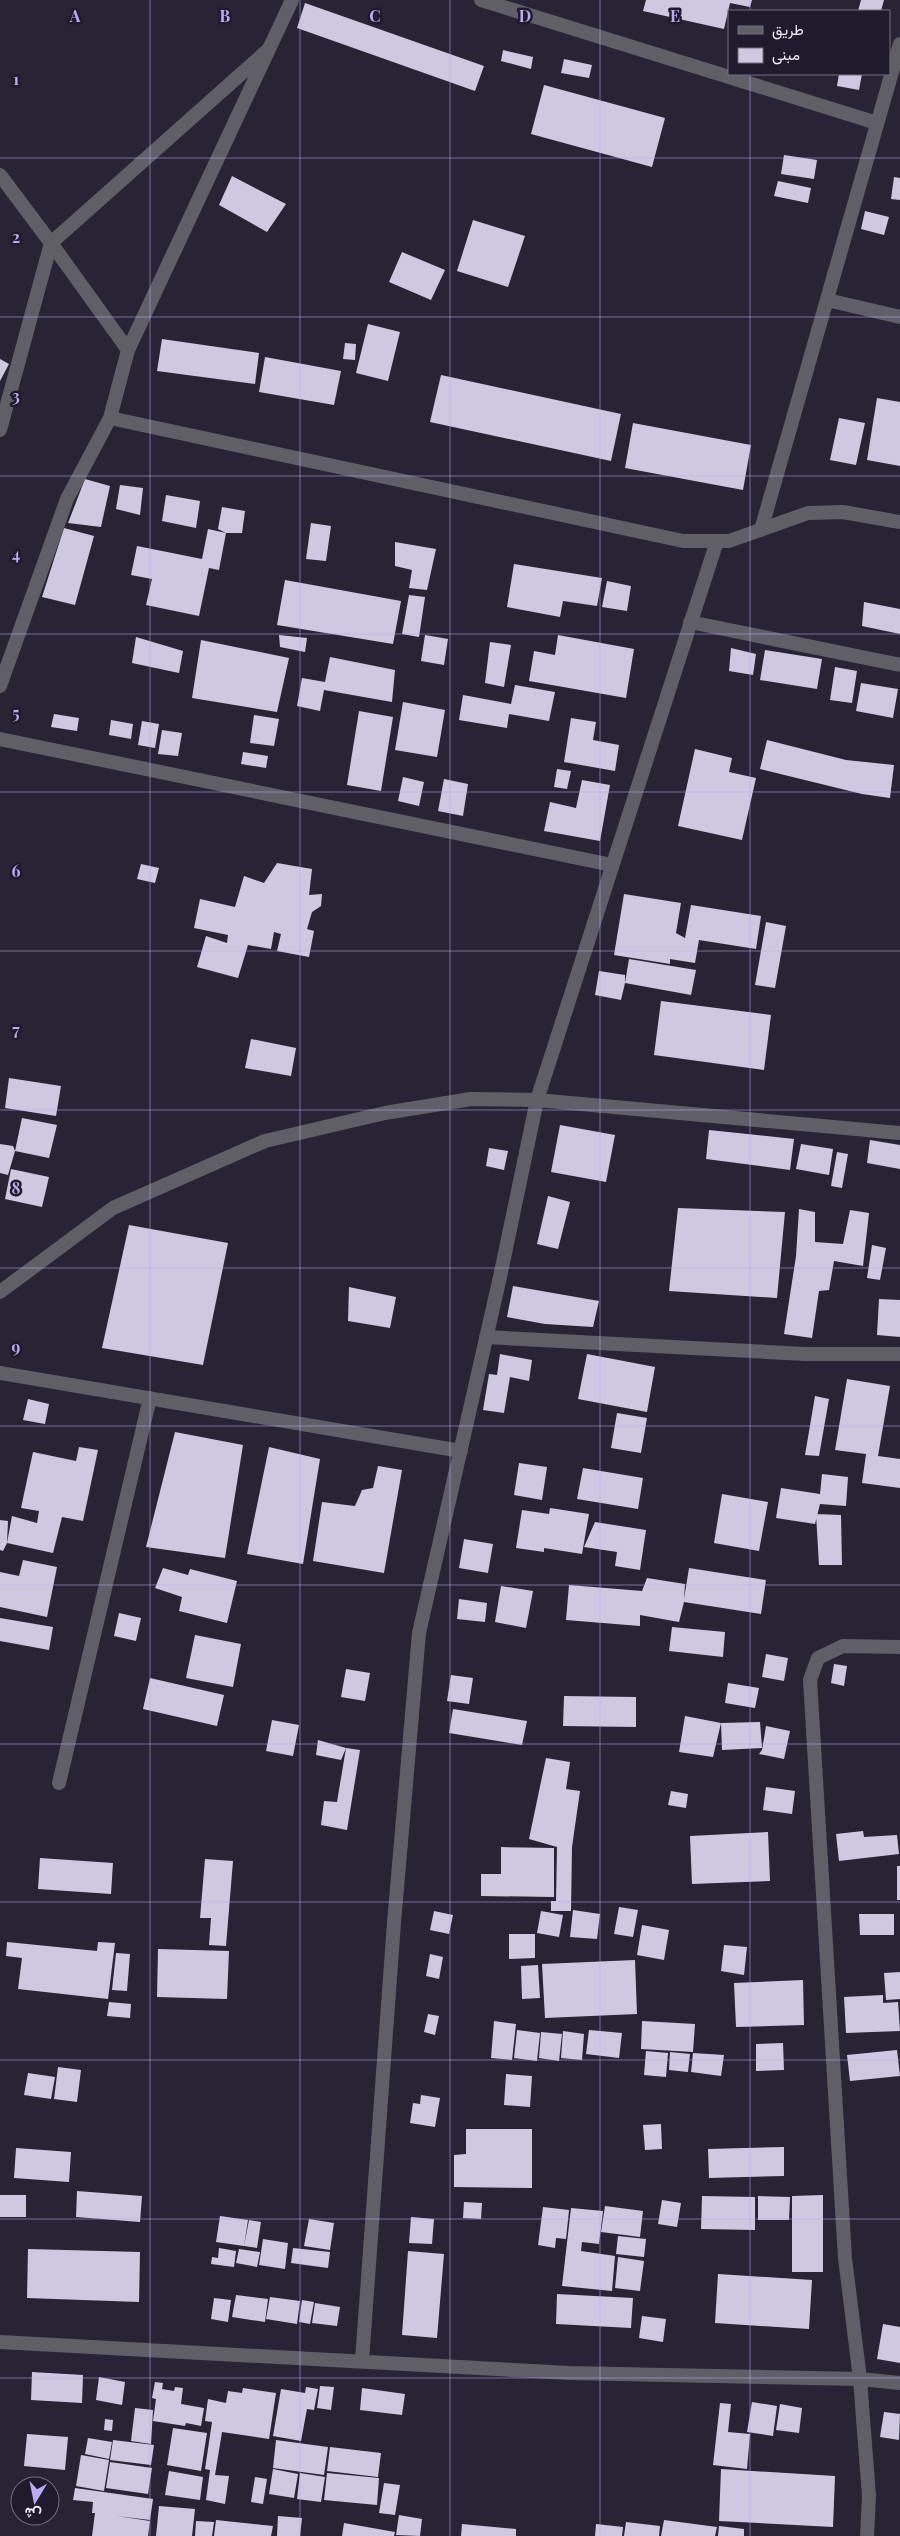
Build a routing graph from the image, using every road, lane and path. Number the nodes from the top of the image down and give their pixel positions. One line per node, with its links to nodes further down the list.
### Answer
1 (292, 0): 4 (street)
2 (481, 0): 5 (street)
3 (900, 44): 5 (street)
4 (269, 49): 7 (street); 10 (street)
5 (877, 123): 8 (street)
6 (0, 175): 7 (street)
7 (51, 243): 10 (street); 12 (street)
8 (827, 300): 9 (street); 14 (street)
9 (900, 317)
10 (128, 350): 11 (street)
11 (110, 418): 15 (street); 18 (street)
12 (0, 430)
13 (900, 522): 14 (street)
14 (761, 530): 15 (street)
15 (717, 541): 16 (street)
16 (690, 622): 17 (street); 20 (street)
17 (900, 664)
18 (0, 686)
19 (0, 739): 20 (street)
20 (612, 865): 21 (street)
21 (537, 1100): 22 (street); 23 (street); 24 (street)
22 (900, 1133)
23 (0, 1292)
24 (486, 1337): 25 (street); 28 (street)
25 (900, 1354)
26 (0, 1373): 27 (street)
27 (150, 1398): 28 (street); 30 (street)
28 (461, 1451): 32 (street)
29 (900, 1647): 33 (street)
30 (59, 1783)
31 (0, 2342): 32 (street)
32 (362, 2360): 33 (street)
33 (860, 2379): 34 (street); 35 (street)
34 (900, 2383)
35 (867, 2536)

